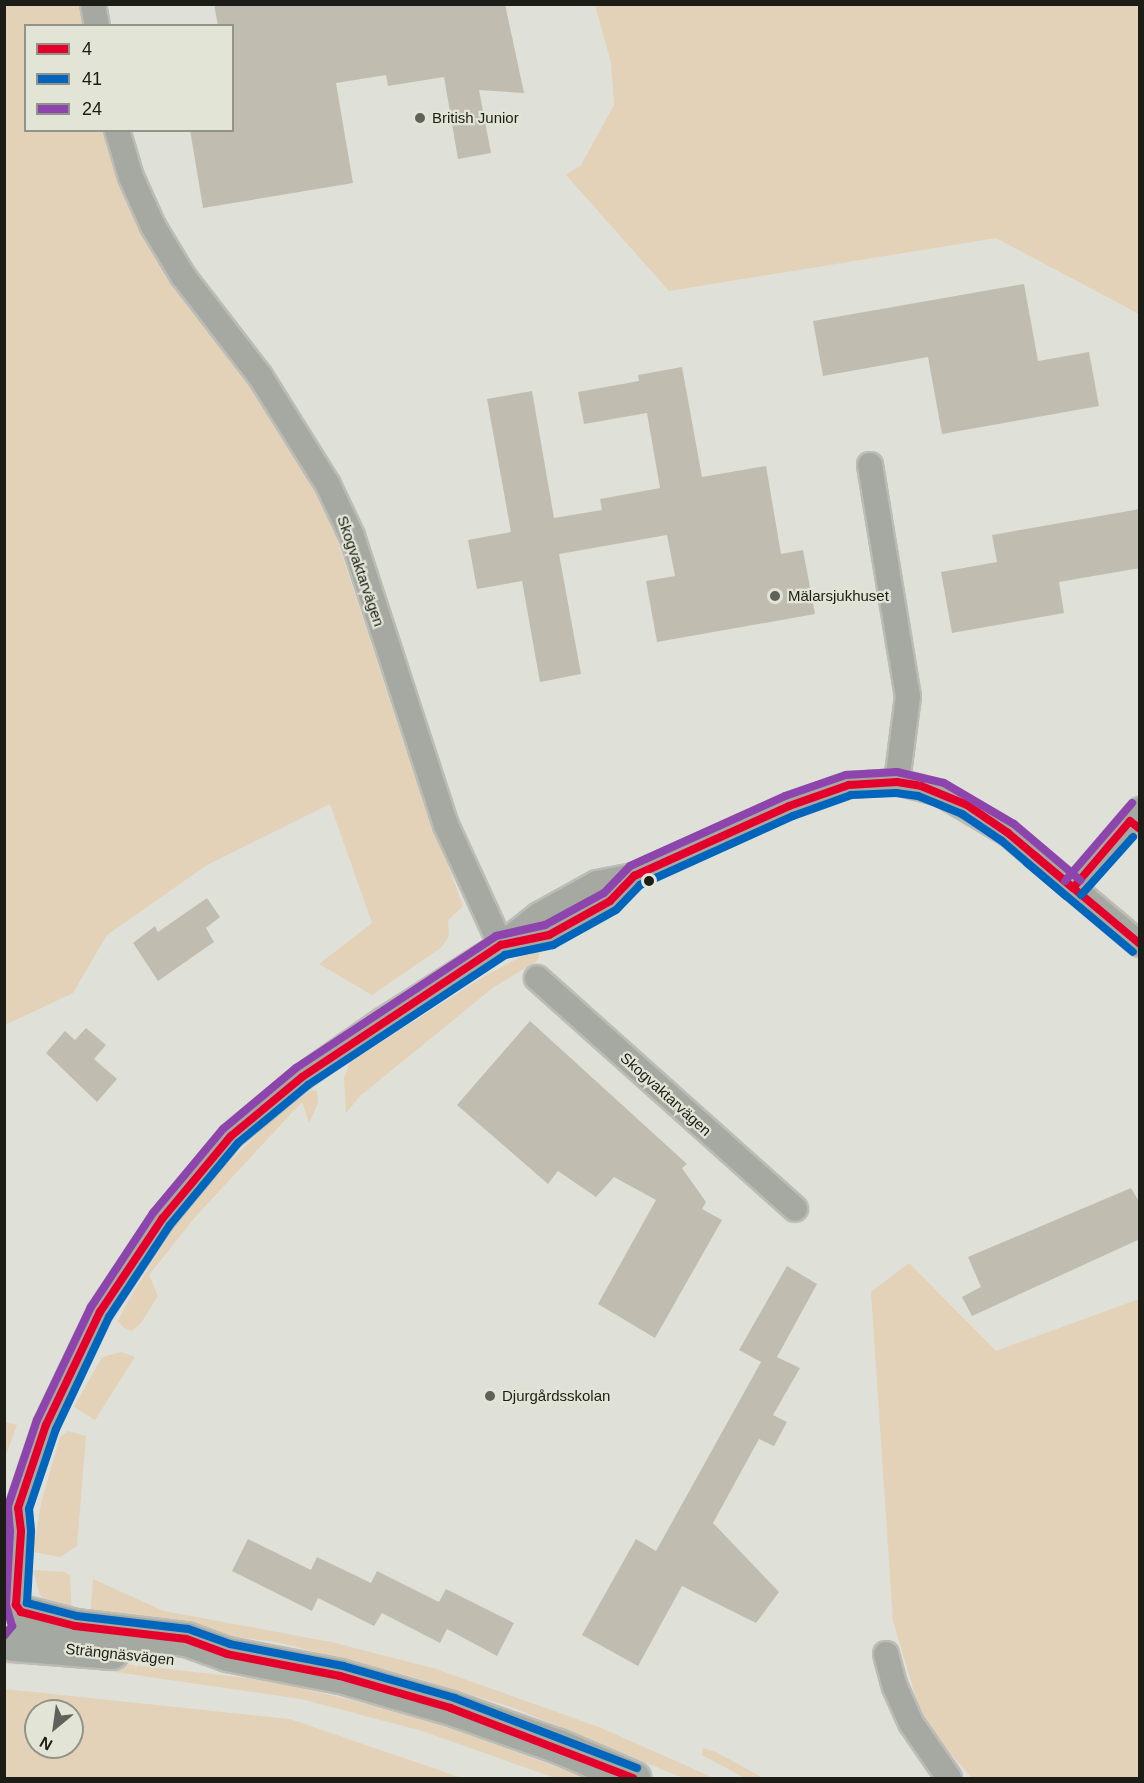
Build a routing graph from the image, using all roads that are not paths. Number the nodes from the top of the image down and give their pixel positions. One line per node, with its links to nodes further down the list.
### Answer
1 (93, 4): 2 (street)
2 (97, 24)
3 (118, 132): 9 (street, Skogvaktarvägen)
4 (870, 465): 5 (street)
5 (897, 783): 7 (street); 9 (street)
6 (1140, 810): 7 (street)
7 (1073, 888): 8 (street)
8 (1140, 944)
9 (501, 945): 12 (street)
10 (537, 978): 11 (street, Skogvaktarvägen)
11 (795, 1209)
12 (11, 1518): 13 (street)
13 (14, 1605): 14 (main road); 15 (main road, Strängnäsvägen)
14 (9, 1646): 15 (main road, Strängnäsvägen)
15 (227, 1654): 17 (main road, Strängnäsvägen)
16 (886, 1654): 18 (street)
17 (633, 1779)
18 (949, 1779)

